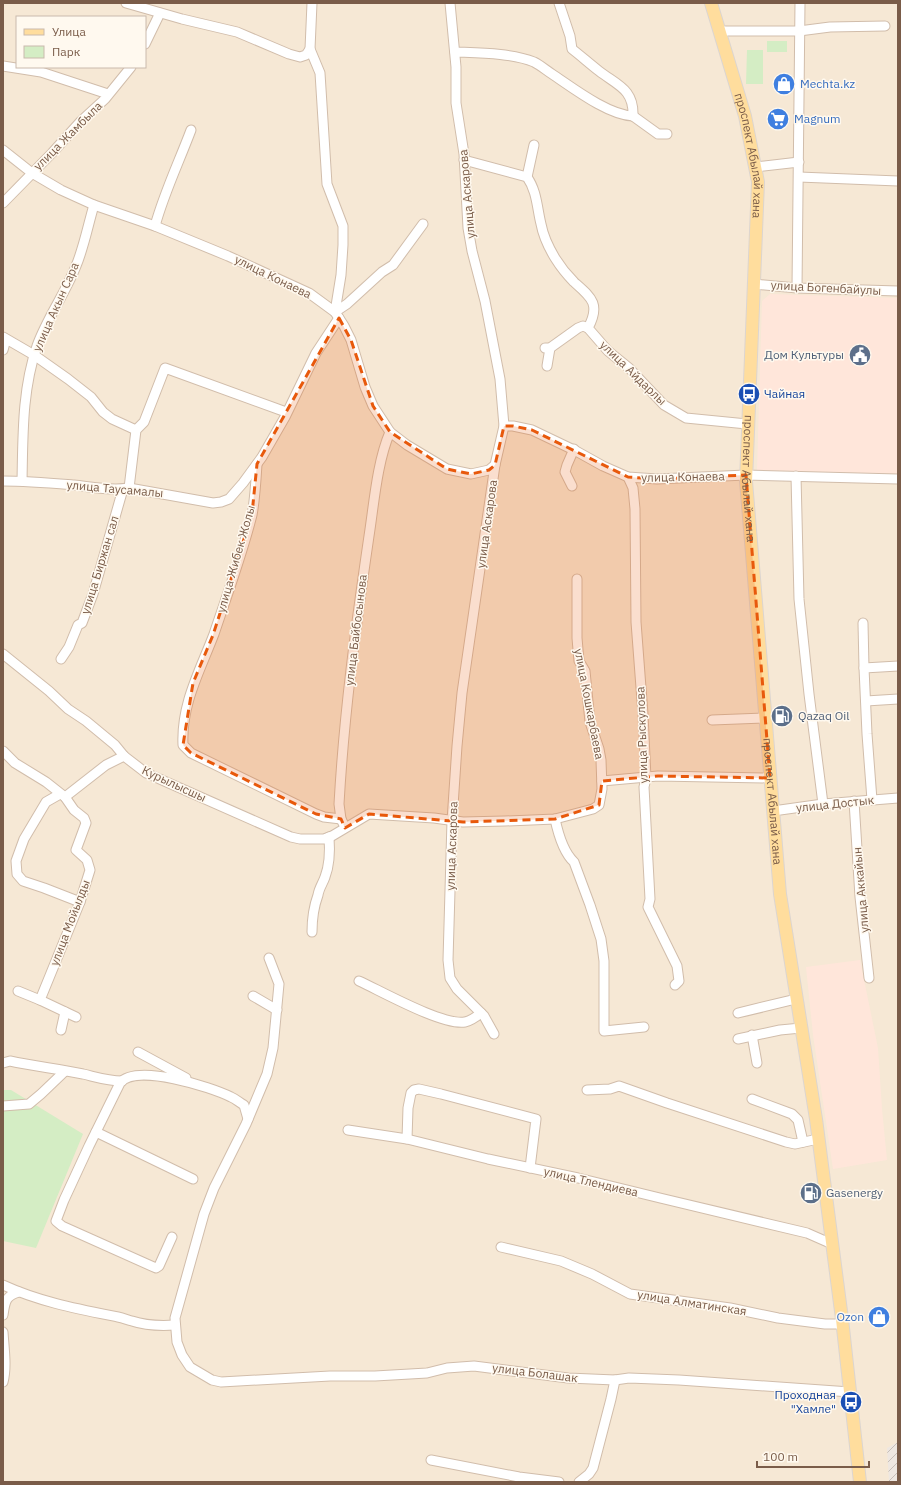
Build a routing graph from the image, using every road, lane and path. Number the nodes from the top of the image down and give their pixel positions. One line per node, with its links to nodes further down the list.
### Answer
1 (126, 3): 7 (street)
2 (312, 3): 12 (street, улица Жибек Жолы)
3 (450, 3): 13 (street, улица Аскарова)
4 (559, 3): 17 (street)
5 (711, 3): 9 (main road, проспект Абылай хана)
6 (800, 3): 10 (street)
7 (160, 13): 11 (street); 12 (street)
8 (885, 26): 10 (street)
9 (719, 31): 10 (street); 24 (main road, проспект Абылай хана)
10 (799, 31): 23 (street)
11 (146, 42)
12 (310, 49): 36 (street, улица Жибек Жолы)
13 (455, 52): 17 (street); 22 (street, улица Аскарова)
14 (3, 66): 16 (street)
15 (129, 68): 16 (street, улица Жамбыла)
16 (108, 94): 25 (street, улица Жамбыла)
17 (633, 116): 19 (street)
18 (191, 130): 32 (street)
19 (668, 134)
20 (534, 145): 26 (street)
21 (3, 150): 25 (street, улица Конаева)
22 (464, 160): 26 (street); 44 (street, улица Аскарова)
23 (799, 162): 24 (street); 27 (street)
24 (755, 167): 33 (main road, проспект Абылай хана)
25 (32, 173): 29 (street, улица Жамбыла); 30 (street, улица Конаева)
26 (527, 177): 37 (street)
27 (799, 177): 28 (street); 34 (street)
28 (898, 180)
29 (3, 203)
30 (94, 205): 32 (street, улица Конаева); 40 (street, улица Акын Сара)
31 (423, 224): 36 (street)
32 (155, 226): 36 (street, улица Конаева)
33 (754, 284): 34 (street, улица Богенбайулы); 43 (main road, проспект Абылай хана)
34 (798, 288): 35 (street, улица Богенбайулы)
35 (898, 291)
36 (337, 315): 42 (street, улица Жибек Жолы); 46 (street, улица Конаева)
37 (588, 328): 41 (street); 43 (street, улица Айдарлы)
38 (4, 338): 39 (street); 40 (street)
39 (3, 350)
40 (34, 355): 45 (street); 55 (street, улица Акын Сара)
41 (547, 366)
42 (286, 412): 45 (street, улица Биржан сал); 48 (street, улица Жибек Жолы)
43 (748, 424): 50 (main road, проспект Абылай хана)
44 (504, 426): 47 (street, улица Конаева); 49 (street, улица Аскарова)
45 (136, 430): 57 (street, улица Биржан сал)
46 (390, 432): 49 (street, улица Конаева); 81 (street, улица Байбосынова)
47 (574, 450): 52 (street, улица Конаева); 56 (street)
48 (257, 464): 57 (street, улица Таусамалы); 81 (street, улица Жибек Жолы)
49 (495, 465): 80 (street, улица Аскарова)
50 (746, 475): 51 (street, улица Конаева); 52 (street, улица Конаева); 66 (main road, проспект Абылай хана)
51 (796, 476): 53 (street, улица Конаева); 77 (street)
52 (628, 477): 70 (street, улица Рыскулова)
53 (898, 479)
54 (3, 481): 55 (street, улица Таусамалы)
55 (22, 481): 57 (street, улица Таусамалы)
56 (572, 486)
57 (126, 489): 61 (street, улица Биржан сал)
58 (577, 579): 72 (street, улица Кошкарбаева)
59 (863, 623): 63 (street)
60 (3, 654): 69 (street, Курылысшы)
61 (60, 659)
62 (898, 666): 63 (street)
63 (864, 668): 65 (street)
64 (898, 699): 65 (street)
65 (866, 701): 75 (street)
66 (765, 718): 67 (street); 71 (main road, проспект Абылай хана)
67 (712, 720)
68 (3, 751): 73 (street)
69 (124, 756): 73 (street); 82 (street, Курылысшы)
70 (646, 778): 71 (street); 72 (street); 88 (street, улица Рыскулова)
71 (770, 778): 78 (main road, проспект Абылай хана)
72 (602, 781): 79 (street, улица Кошкарбаева)
73 (63, 795): 83 (street, улица Мойылды); 83 (street)
74 (898, 798): 75 (street, улица Достык)
75 (872, 800): 76 (street, улица Достык)
76 (854, 801): 77 (street, улица Достык); 86 (street, улица Аккайын)
77 (823, 804): 78 (street, улица Достык)
78 (773, 811): 91 (main road, проспект Абылай хана)
79 (555, 819): 80 (street); 98 (street)
80 (452, 821): 81 (street); 95 (street, улица Аскарова)
81 (346, 824): 82 (street)
82 (329, 837): 84 (street)
83 (80, 902): 92 (street, улица Мойылды)
84 (312, 932)
85 (270, 958): 93 (street)
86 (869, 978)
87 (359, 981): 95 (street)
88 (675, 985)
89 (18, 991): 92 (street)
90 (253, 996): 93 (street)
91 (796, 999): 96 (street); 99 (main road, проспект Абылай хана)
92 (40, 1000): 94 (street)
93 (277, 1010): 113 (street)
94 (65, 1012): 97 (street); 101 (street)
95 (481, 1013): 102 (street, улица Аскарова)
96 (738, 1013)
97 (76, 1017)
98 (644, 1026)
99 (801, 1028): 103 (street); 117 (main road, проспект Абылай хана)
100 (740, 1029): 103 (street)
101 (60, 1030)
102 (494, 1034)
103 (752, 1035): 106 (street)
104 (138, 1052): 109 (street)
105 (5, 1061): 107 (street)
106 (757, 1063)
107 (64, 1072): 108 (street); 112 (street)
108 (122, 1080): 109 (street); 115 (street)
109 (194, 1083): 113 (street)
110 (587, 1090): 118 (street)
111 (752, 1099): 118 (street)
112 (3, 1106)
113 (248, 1119): 128 (street)
114 (348, 1130): 116 (street, улица Тлендиева)
115 (96, 1132): 120 (street); 121 (street)
116 (406, 1139): 119 (street, улица Тлендиева); 119 (street)
117 (818, 1139): 118 (street); 122 (main road, проспект Абылай хана)
118 (802, 1142)
119 (530, 1168): 122 (street, улица Тлендиева)
120 (193, 1179)
121 (172, 1237)
122 (832, 1244): 127 (main road, проспект Абылай хана)
123 (501, 1247): 127 (street, улица Алматинская)
124 (3, 1284): 125 (street)
125 (19, 1292): 126 (street); 128 (street)
126 (3, 1315)
127 (843, 1324): 132 (main road, проспект Абылай хана)
128 (175, 1325): 130 (street, улица Болашак)
129 (3, 1332): 131 (street)
130 (615, 1380): 132 (street, улица Болашак); 135 (street)
131 (3, 1382)
132 (850, 1392): 136 (main road, проспект Абылай хана)
133 (432, 1460): 134 (street)
134 (559, 1482)
135 (580, 1482)
136 (860, 1482)

